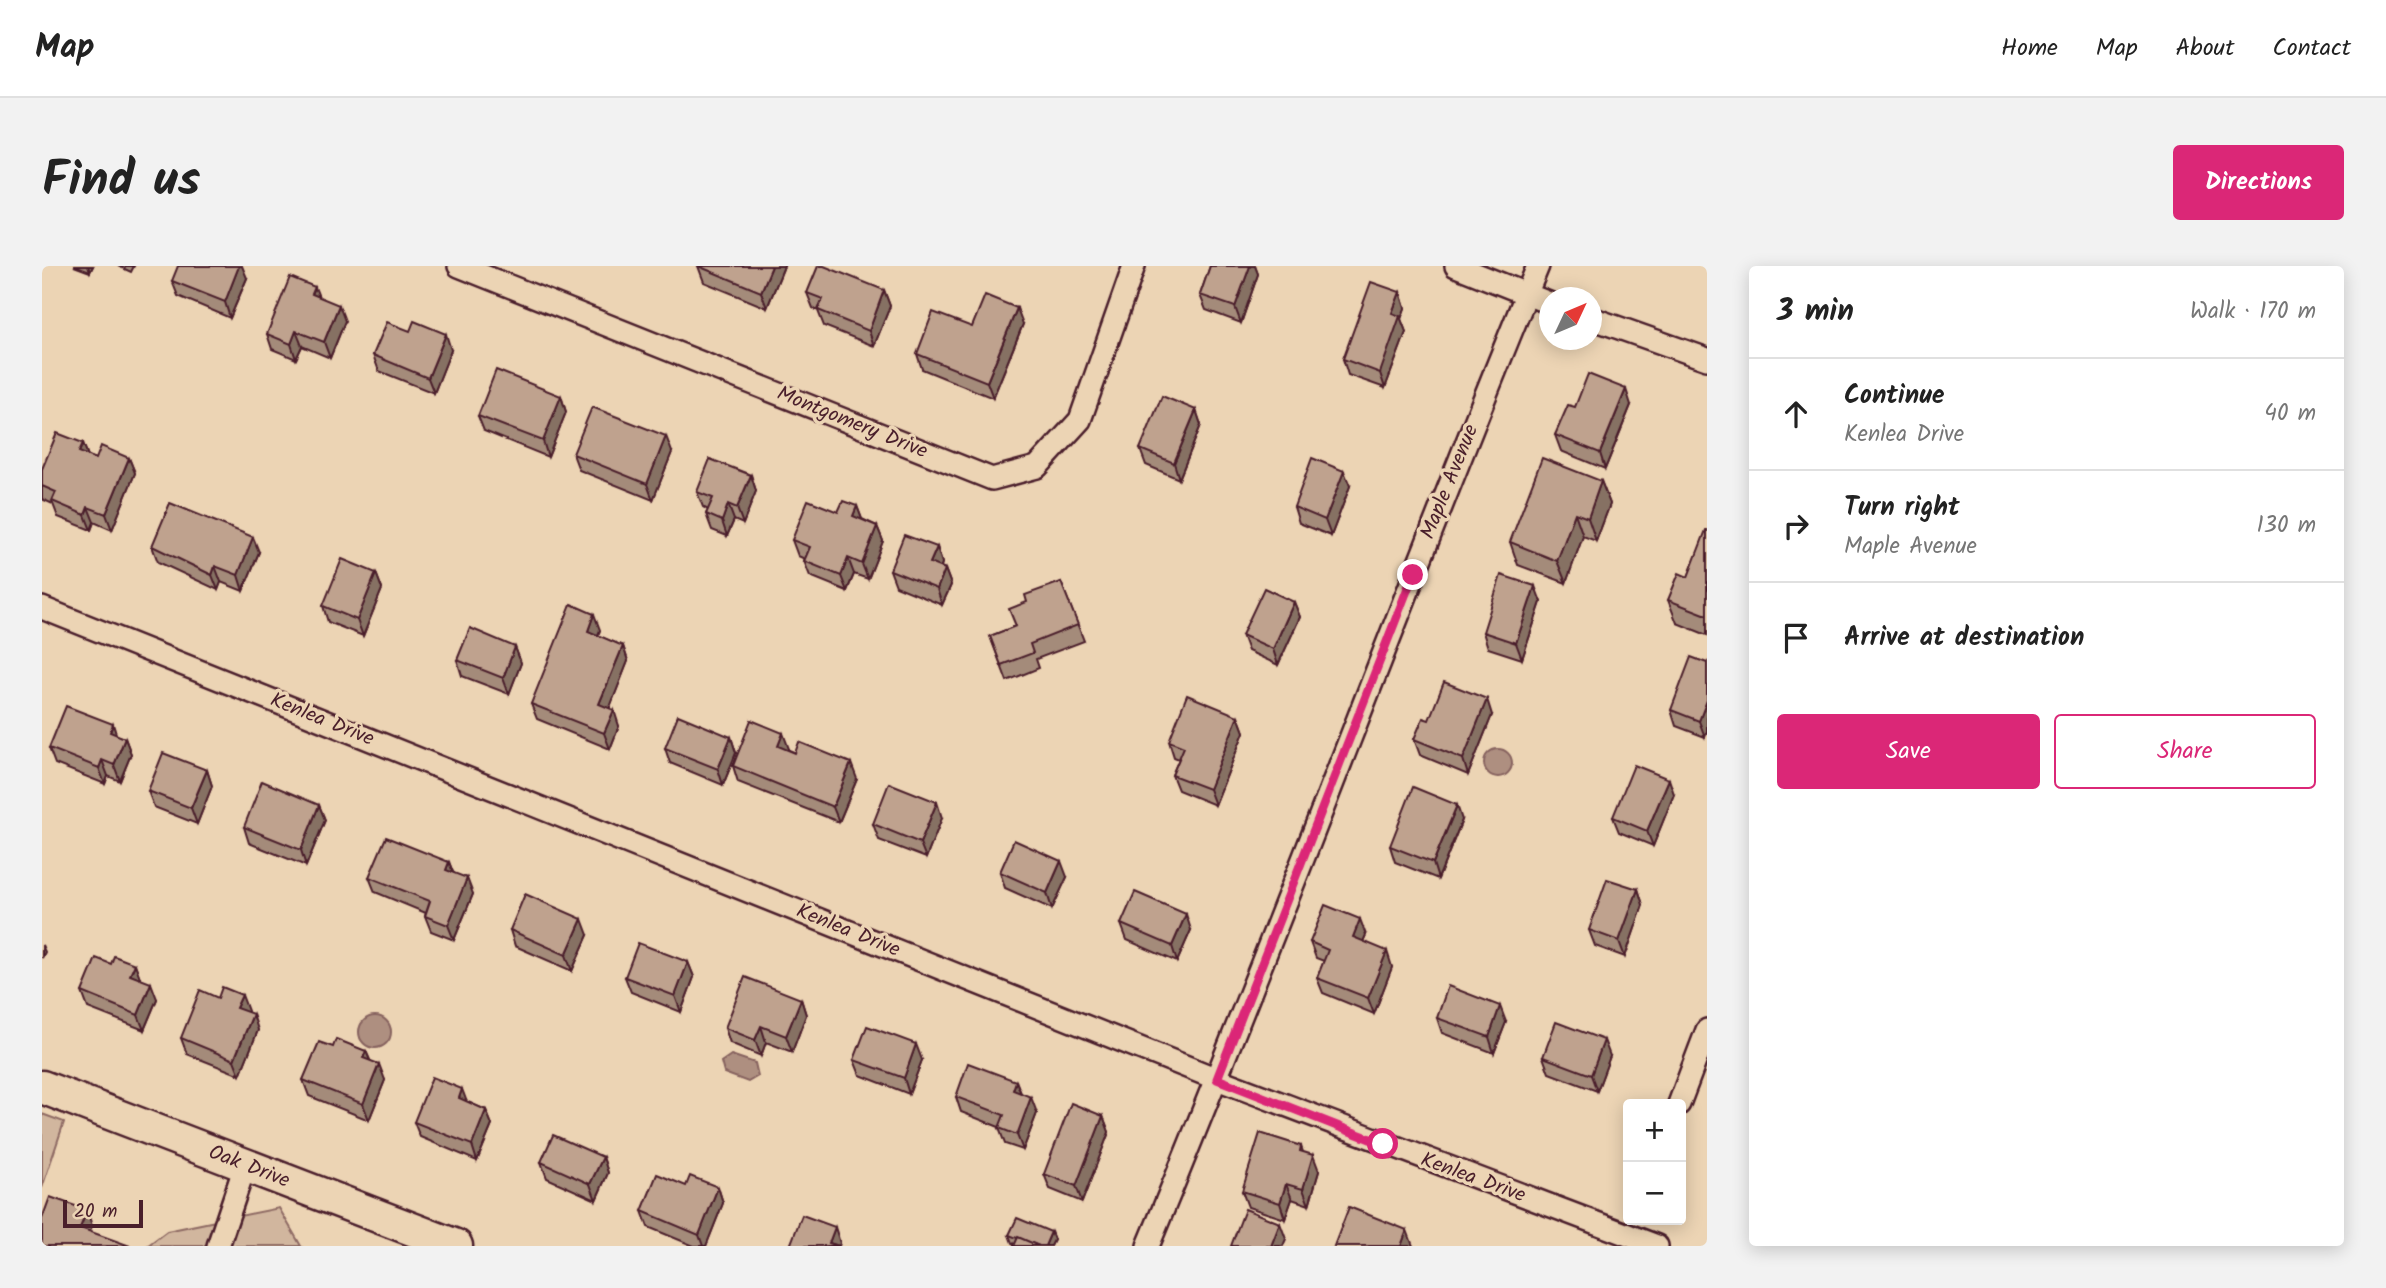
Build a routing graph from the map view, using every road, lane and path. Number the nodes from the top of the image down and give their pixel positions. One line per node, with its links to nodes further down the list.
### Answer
1 (459, 266): 2 (street, Montgomery Drive)
2 (1134, 266)
3 (1456, 266): 5 (street)
4 (1538, 266): 5 (street, Maple Avenue)
5 (1526, 294): 6 (street); 11 (street, Maple Avenue)
6 (1539, 299)
7 (1602, 322): 8 (street)
8 (1707, 359)
9 (42, 608): 11 (street, Kenlea Drive)
10 (1707, 1030): 13 (street)
11 (1217, 1079): 15 (street, Kenlea Drive); 18 (street, Maple Avenue)
12 (42, 1087): 14 (street, Oak Drive)
13 (1681, 1099)
14 (245, 1166): 16 (street); 17 (street, Oak Drive)
15 (1632, 1228): 19 (street, Kenlea Drive)
16 (218, 1246)
17 (456, 1246)
18 (1149, 1246)
19 (1657, 1246)

